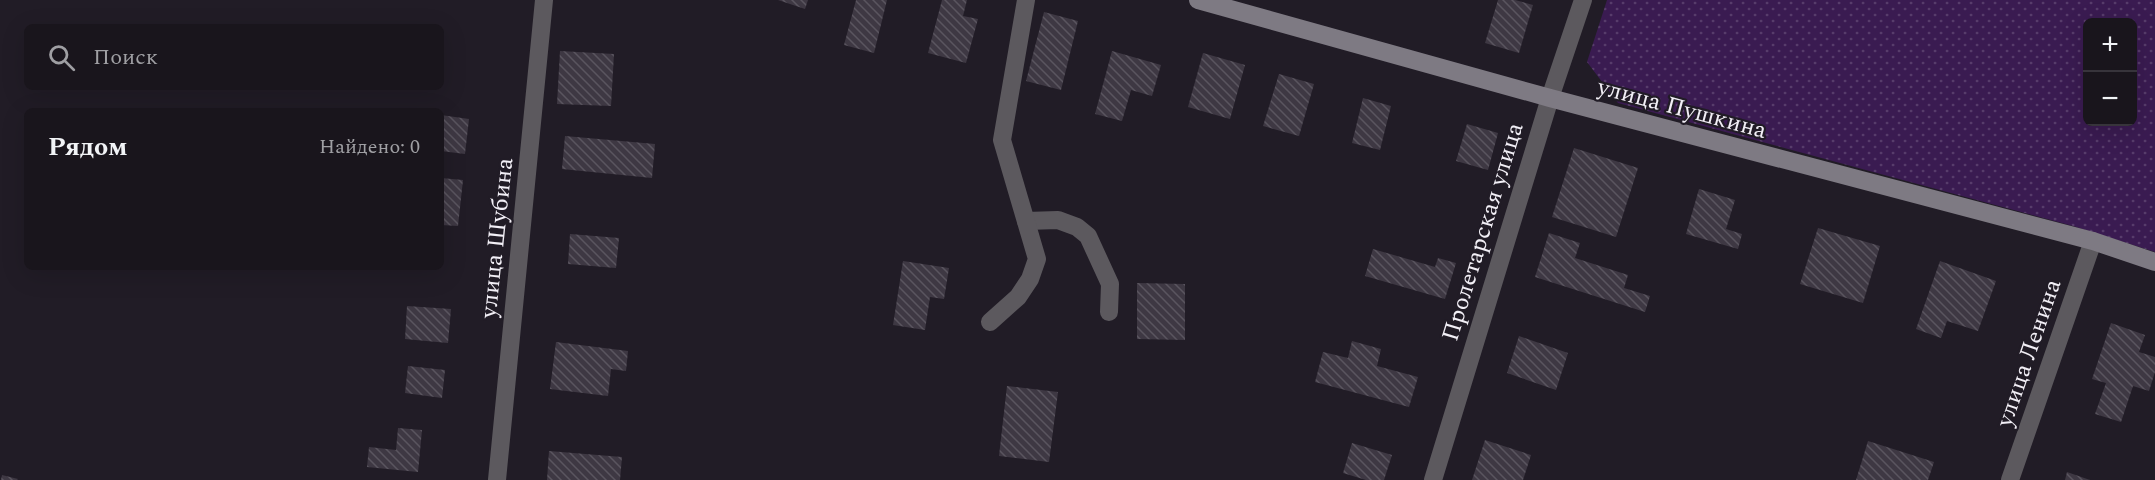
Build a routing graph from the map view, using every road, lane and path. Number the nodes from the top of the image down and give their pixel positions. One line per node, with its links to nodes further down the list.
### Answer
1 (544, 0): 11 (street, улица Шубина)
2 (1026, 0): 6 (street)
3 (1198, 0): 5 (street, улица Пушкина)
4 (1583, 0): 5 (street, Пролетарская улица)
5 (1550, 98): 7 (street, улица Пушкина); 12 (street, Пролетарская улица)
6 (1026, 221): 9 (street); 10 (street)
7 (2093, 241): 8 (street, улица Пушкина); 13 (street, улица Ленина)
8 (2155, 262)
9 (1109, 312)
10 (990, 322)
11 (497, 480)
12 (1433, 480)
13 (2010, 480)

